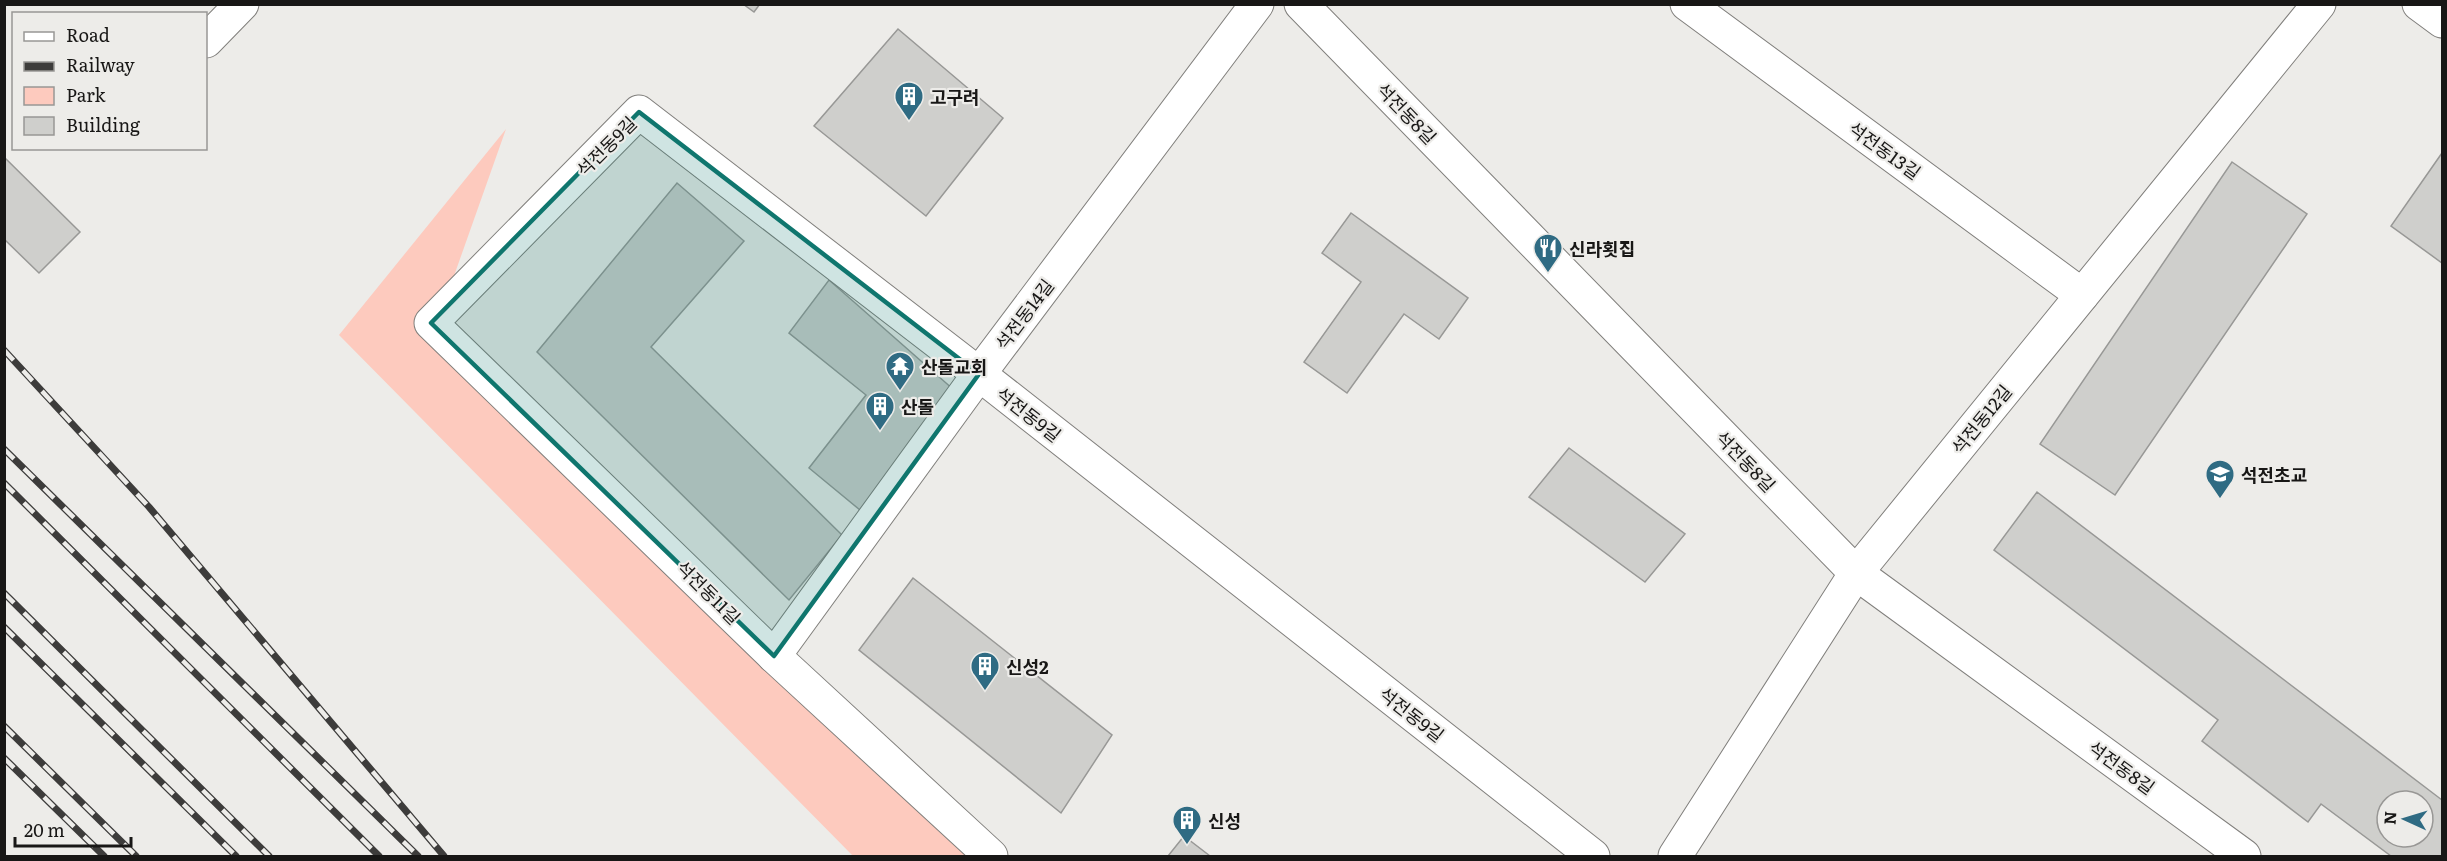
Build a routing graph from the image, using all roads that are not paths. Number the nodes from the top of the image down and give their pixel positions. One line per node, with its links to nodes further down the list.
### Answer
1 (242, 4): 8 (street)
2 (1257, 4): 11 (street, 석전동14길)
3 (1301, 4): 12 (street, 석전동8길)
4 (1687, 4): 9 (street, 석전동13길)
5 (2319, 4): 9 (street, 석전동12길)
6 (2418, 4): 7 (street)
7 (2442, 21)
8 (207, 40)
9 (2082, 295): 12 (street, 석전동12길)
10 (431, 323): 11 (street, 석전동9길); 13 (street, 석전동11길)
11 (979, 374): 13 (street, 석전동14길); 15 (street, 석전동9길)
12 (1856, 573): 16 (street, 석전동12길); 17 (street, 석전동8길)
13 (774, 656): 14 (street, 석전동11길)
14 (991, 856)
15 (1593, 856)
16 (1675, 856)
17 (2244, 856)

